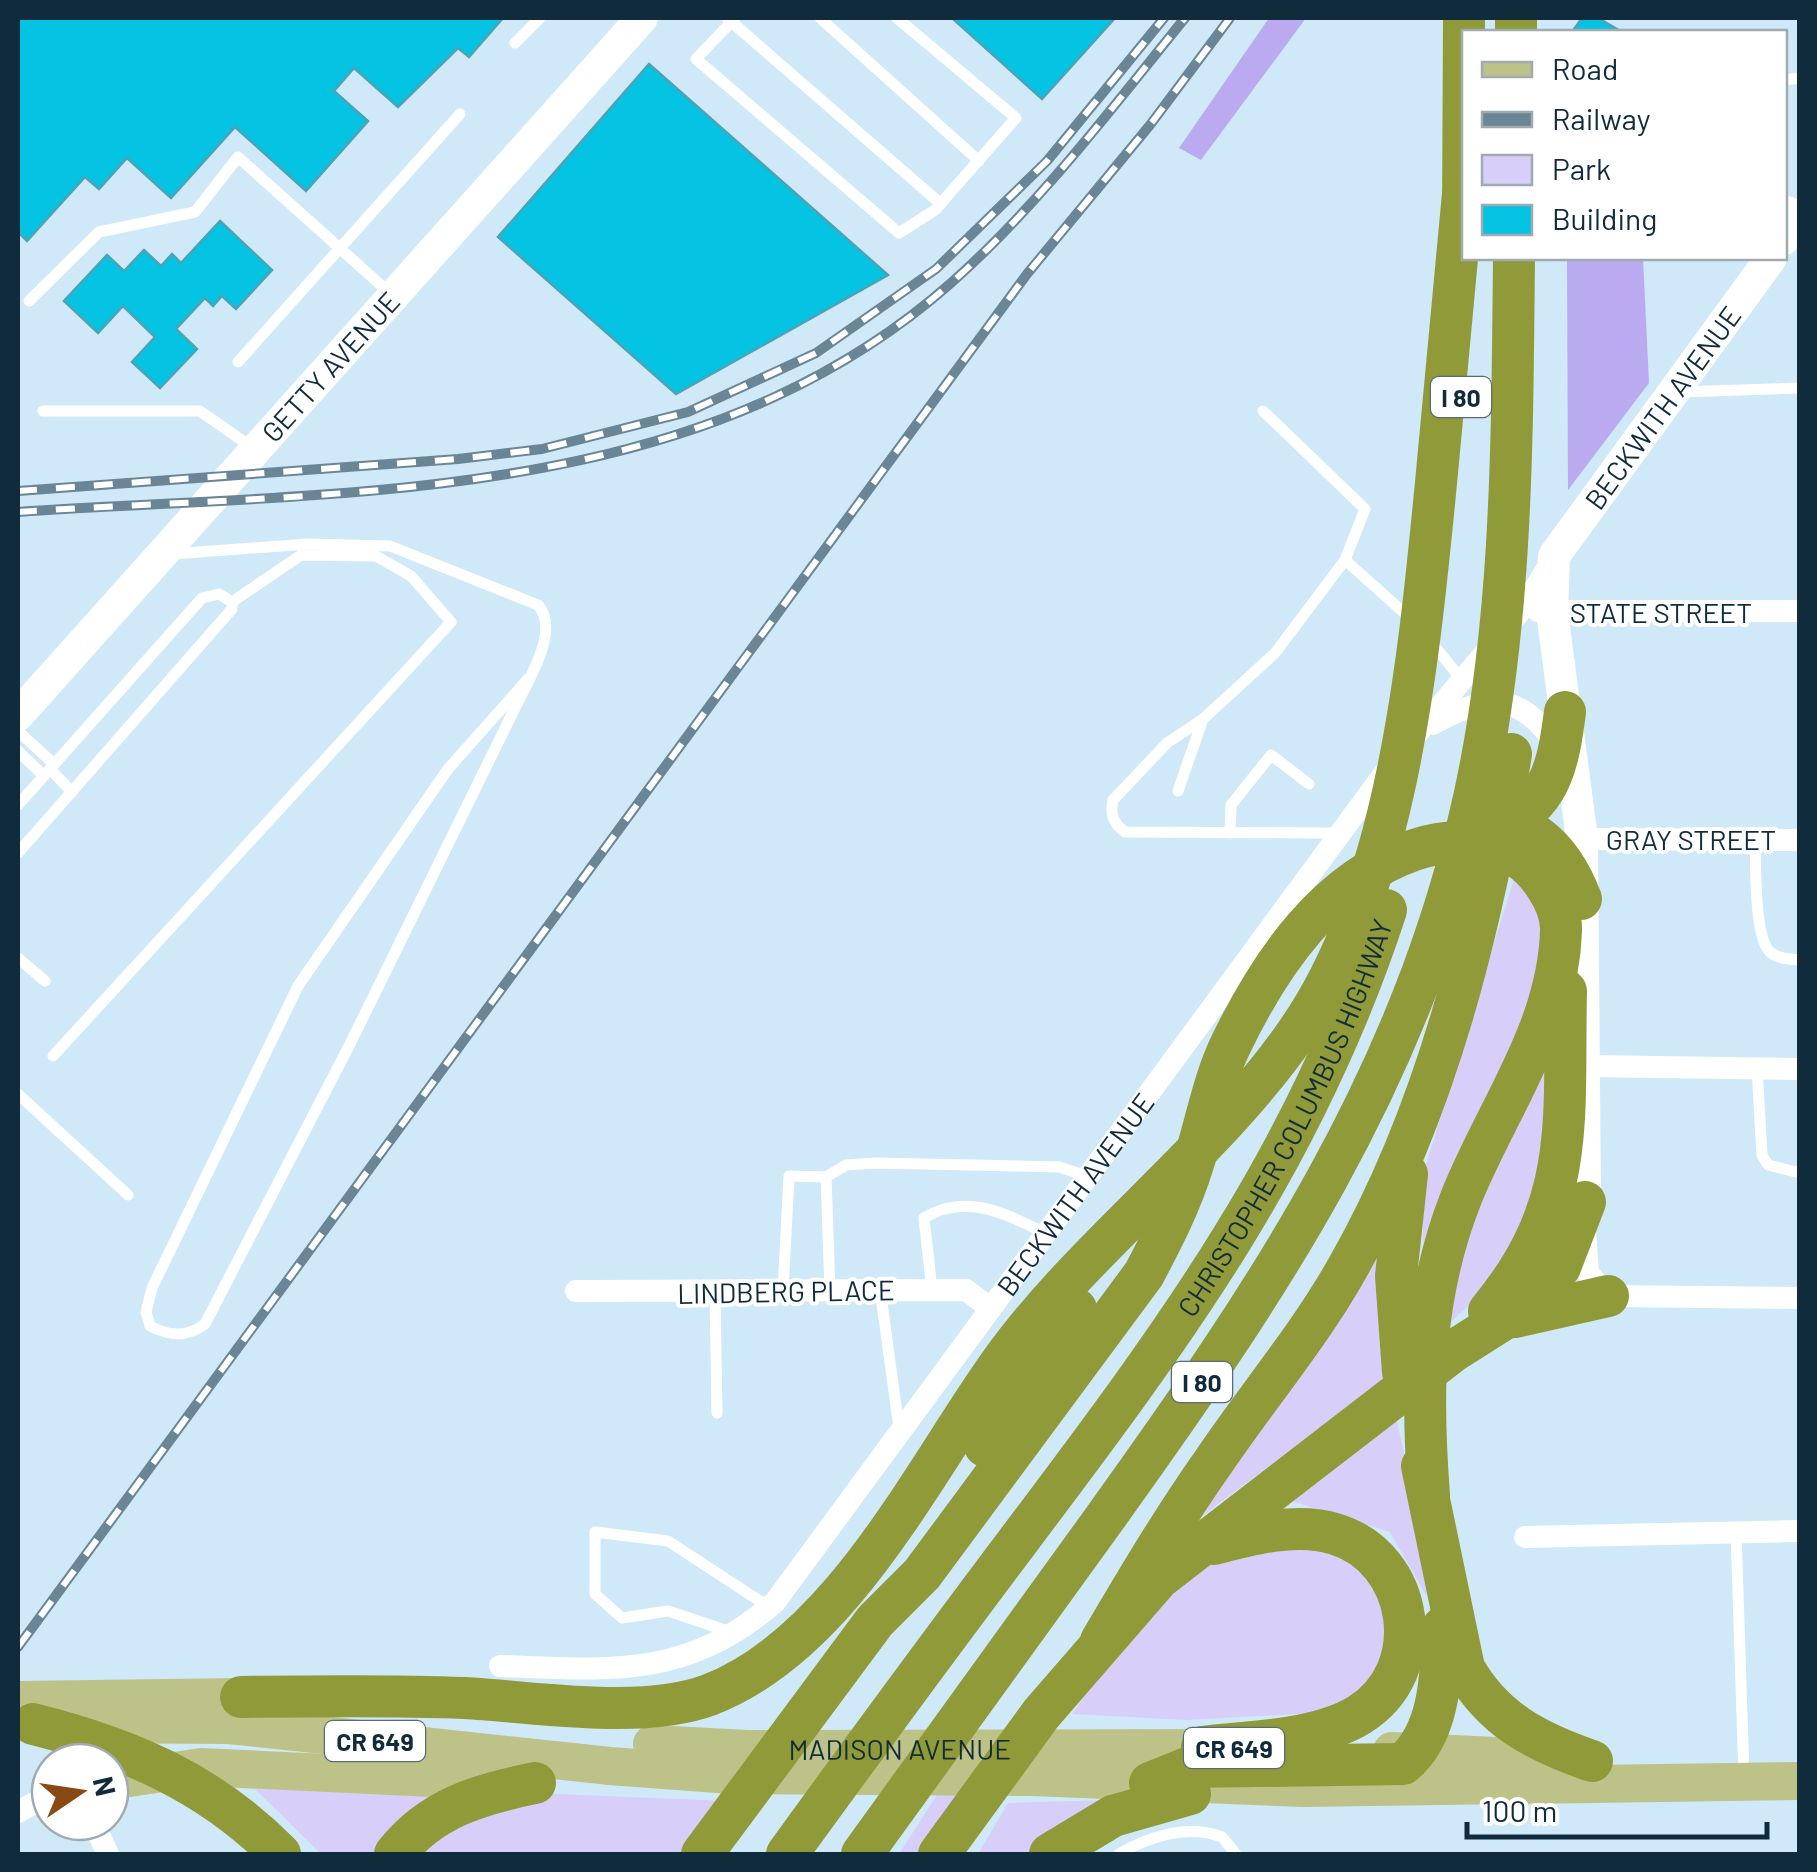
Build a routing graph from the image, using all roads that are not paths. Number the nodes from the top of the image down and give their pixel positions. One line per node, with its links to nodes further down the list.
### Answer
1 (540, 18): 6 (lane)
2 (642, 18): 14 (street, GETTY AVENUE)
3 (820, 18): 8 (lane)
4 (897, 18): 8 (lane)
5 (731, 19): 9 (lane); 9 (lane)
6 (515, 43)
7 (460, 114): 11 (lane)
8 (979, 160): 9 (lane)
9 (941, 204)
10 (1462, 210): 50 (highway)
11 (342, 250): 14 (lane); 15 (lane); 16 (lane)
12 (1514, 260): 19 (highway, CHRISTOPHER COLUMBUS HIGHWAY / I 80)
13 (1770, 260): 18 (street, BECKWITH AVENUE)
14 (392, 295): 22 (street, GETTY AVENUE)
15 (29, 301)
16 (238, 362)
17 (1800, 388): 18 (lane)
18 (1675, 392): 23 (street, BECKWITH AVENUE)
19 (1513, 398): 23 (highway); 49 (highway, CHRISTOPHER COLUMBUS HIGHWAY / I 80)
20 (43, 411): 22 (lane)
21 (1263, 411): 25 (lane)
22 (256, 450): 24 (street, GETTY AVENUE)
23 (1543, 543): 27 (street); 49 (highway)
24 (163, 554): 29 (lane); 31 (street, GETTY AVENUE)
25 (1345, 560): 30 (lane); 32 (lane)
26 (232, 602): 37 (lane); 39 (lane); 56 (lane)
27 (1537, 611): 28 (street, STATE STREET); 30 (street, BECKWITH AVENUE); 34 (street)
28 (1800, 611)
29 (528, 680): 29 (lane)
30 (1462, 680): 35 (street, BECKWITH AVENUE)
31 (18, 716)
32 (1203, 719): 40 (lane); 43 (lane)
33 (18, 731): 37 (lane)
34 (1562, 732): 35 (street); 42 (highway); 45 (street)
35 (1417, 734): 44 (street, BECKWITH AVENUE)
36 (18, 751): 37 (lane)
37 (49, 770): 39 (lane); 41 (lane)
38 (1309, 784): 43 (lane)
39 (72, 792): 48 (lane)
40 (1178, 792)
41 (18, 805)
42 (1508, 822): 51 (highway); 52 (highway)
43 (1230, 833): 44 (lane)
44 (1340, 833): 63 (street, BECKWITH AVENUE)
45 (1582, 839): 46 (street, GRAY STREET); 52 (street)
46 (1756, 840): 47 (street, GRAY STREET); 54 (lane)
47 (1800, 840)
48 (18, 853)
49 (1474, 865): 61 (highway); 111 (highway, CHRISTOPHER COLUMBUS HIGHWAY / I 80)
50 (1378, 890): 67 (highway); 110 (highway, CHRISTOPHER COLUMBUS HIGHWAY / I 80)
51 (1318, 912): 52 (highway); 88 (highway)
52 (1573, 919): 57 (street); 79 (highway); 79 (highway)
53 (18, 958): 55 (lane)
54 (1800, 960)
55 (45, 982)
56 (54, 1056)
57 (1586, 1066): 58 (street); 66 (street)
58 (1758, 1068): 59 (street); 62 (lane)
59 (1800, 1069)
60 (18, 1094): 65 (lane)
61 (1420, 1111): 79 (highway); 90 (highway)
62 (1800, 1173)
63 (1086, 1176): 64 (lane); 68 (street, BECKWITH AVENUE)
64 (826, 1177): 70 (lane); 73 (lane)
65 (128, 1195)
66 (1586, 1202): 75 (street); 78 (highway)
67 (1143, 1209): 88 (highway); 92 (highway)
68 (1045, 1232): 71 (lane); 77 (street, BECKWITH AVENUE)
69 (880, 1288): 70 (street, LINDBERG PLACE); 71 (street, LINDBERG PLACE); 81 (lane)
70 (830, 1290): 73 (street, LINDBERG PLACE)
71 (932, 1290): 77 (street, LINDBERG PLACE)
72 (576, 1291): 74 (street, LINDBERG PLACE)
73 (783, 1291): 74 (street, LINDBERG PLACE)
74 (715, 1293): 80 (lane)
75 (1608, 1296): 76 (street); 78 (highway)
76 (1800, 1298)
77 (990, 1308): 81 (street, BECKWITH AVENUE)
78 (1505, 1320): 79 (highway)
79 (1422, 1375): 85 (highway); 86 (highway)
80 (717, 1412)
81 (900, 1435): 87 (street, BECKWITH AVENUE)
82 (1800, 1531): 83 (street)
83 (1736, 1532): 84 (street); 102 (lane)
84 (1525, 1537)
85 (1204, 1546): 90 (highway); 95 (highway)
86 (1444, 1581): 96 (highway); 97 (highway)
87 (769, 1607): 89 (street, BECKWITH AVENUE); 89 (lane)
88 (875, 1621): 109 (highway)
89 (736, 1633): 91 (street, BECKWITH AVENUE)
90 (1101, 1642): 112 (highway)
91 (500, 1666)
92 (241, 1697): 93 (main road, MADISON AVENUE / CR 649); 98 (main road, MADISON AVENUE / CR 649)
93 (32, 1712): 94 (highway); 98 (main road, MADISON AVENUE / CR 649)
94 (81, 1742)
95 (1202, 1748): 96 (main road, MADISON AVENUE / CR 649); 99 (main road, MADISON AVENUE / CR 649)
96 (1418, 1751): 97 (main road, MADISON AVENUE / CR 649); 105 (highway)
97 (1592, 1760): 102 (main road, MADISON AVENUE / CR 649)
98 (739, 1761): 99 (main road, MADISON AVENUE / CR 649); 104 (main road)
99 (1041, 1764): 105 (main road, MADISON AVENUE / CR 649)
100 (130, 1766): 104 (main road)
101 (130, 1769): 107 (highway)
102 (1744, 1776): 103 (main road, MADISON AVENUE / CR 649)
103 (1792, 1781): 106 (main road, MADISON AVENUE / CR 649)
104 (535, 1783): 108 (highway)
105 (1150, 1783): 106 (main road, MADISON AVENUE / CR 649)
106 (1225, 1786): 113 (highway)
107 (280, 1854)
108 (395, 1854)
109 (702, 1854)
110 (787, 1854)
111 (862, 1854)
112 (940, 1854)
113 (1050, 1854)
114 (1119, 1854): 115 (lane)
115 (1236, 1854)

